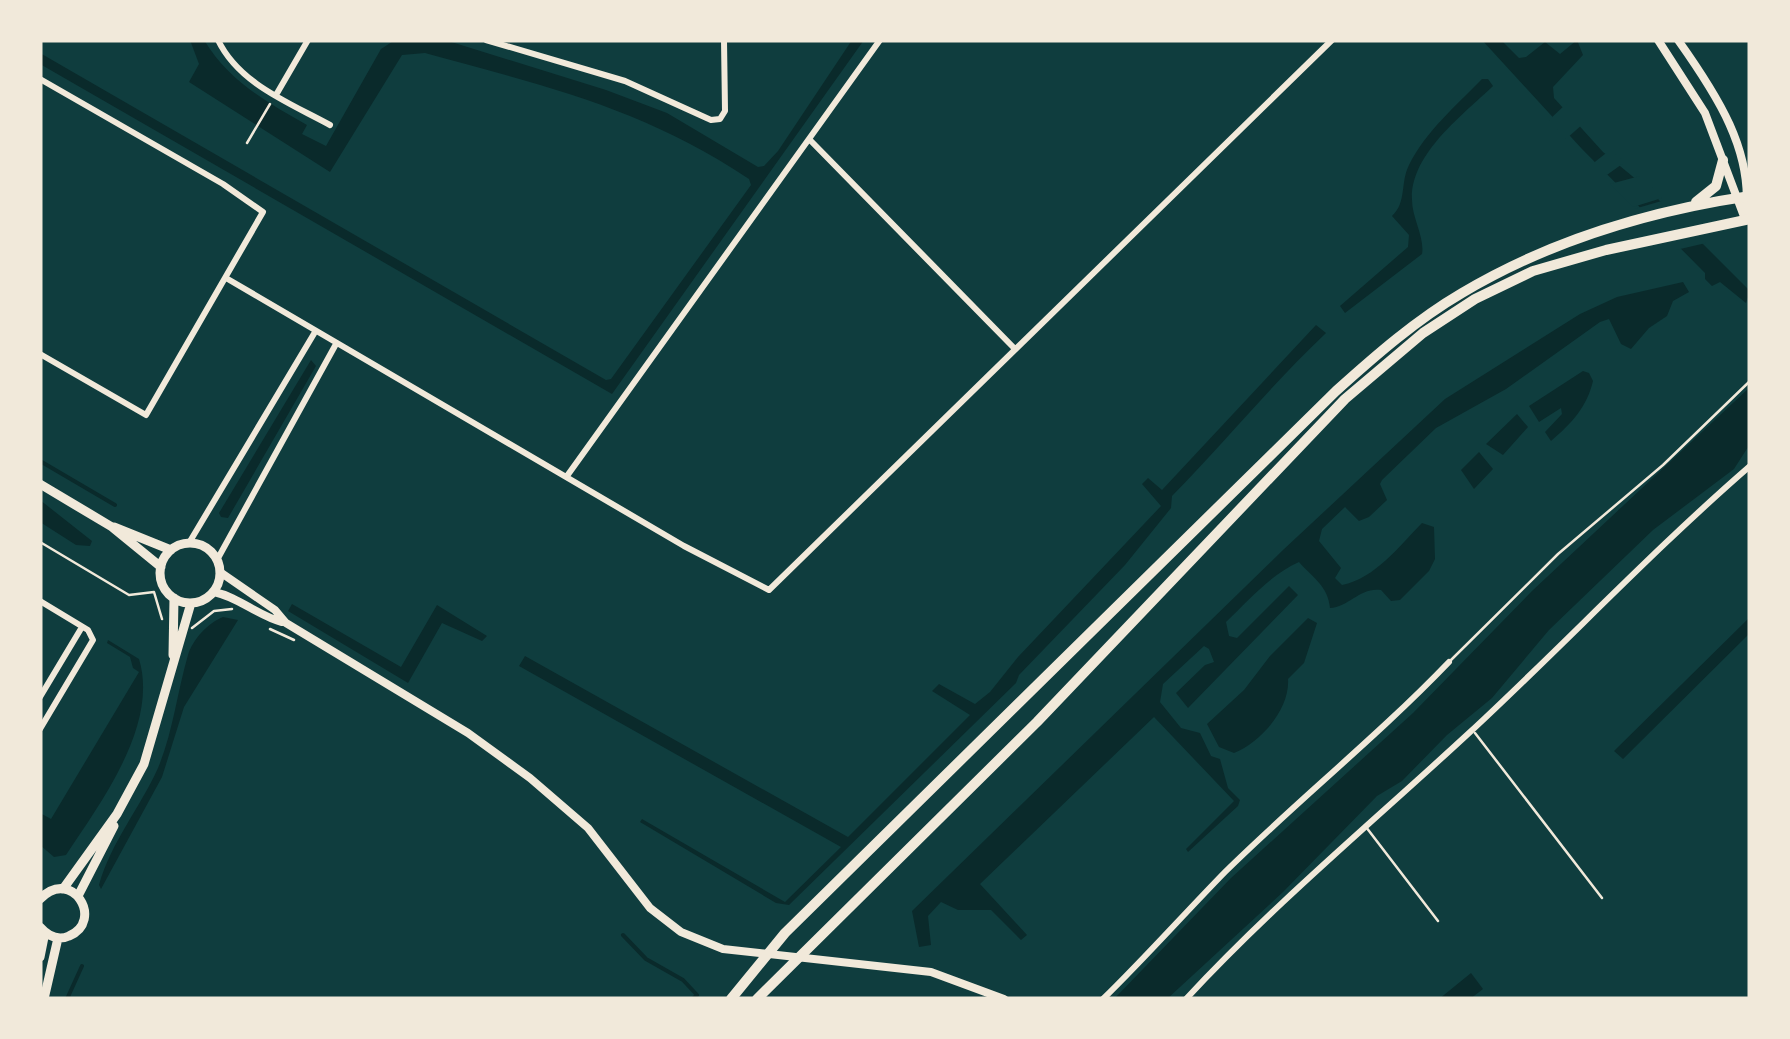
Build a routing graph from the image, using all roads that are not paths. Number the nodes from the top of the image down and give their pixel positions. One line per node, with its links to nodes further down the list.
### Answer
1 (218, 40): 10 (street)
2 (308, 40): 10 (street)
3 (486, 40): 4 (street)
4 (724, 40)
5 (880, 40): 12 (street)
6 (1332, 40): 21 (street)
7 (1658, 40): 13 (street)
8 (1678, 40): 14 (street)
9 (40, 79): 18 (street)
10 (274, 97): 11 (street)
11 (330, 125)
12 (810, 140): 21 (street); 25 (street)
13 (1723, 160): 15 (street); 16 (main road)
14 (1749, 196): 15 (main road); 17 (street)
15 (1734, 198): 16 (main road); 17 (street)
16 (1686, 206): 55 (main road)
17 (1748, 219): 56 (main road)
18 (226, 278): 19 (street); 22 (street)
19 (315, 332): 20 (street); 28 (street)
20 (336, 344): 25 (street); 30 (street)
21 (1015, 348): 25 (street)
22 (40, 354)
23 (1750, 381): 40 (lane)
24 (1750, 466): 43 (street)
25 (567, 476)
26 (40, 484): 27 (main road)
27 (112, 526): 29 (main road); 31 (main road)
28 (189, 544): 29 (main road); 30 (main road)
29 (171, 550): 31 (main road)
30 (217, 560): 32 (main road)
31 (161, 567): 34 (main road)
32 (220, 572): 33 (main road); 37 (street)
33 (214, 592): 36 (main road); 37 (street)
34 (174, 598): 36 (main road); 39 (main road)
35 (40, 601): 38 (street)
36 (192, 603): 39 (main road)
37 (286, 623): 57 (street)
38 (82, 627): 41 (street); 42 (street)
39 (173, 658): 44 (main road)
40 (1450, 662): 58 (street)
41 (40, 697)
42 (40, 729)
43 (1472, 730): 45 (street); 49 (lane)
44 (118, 814): 46 (main road); 48 (main road)
45 (1366, 827): 50 (lane); 59 (street)
46 (63, 889): 47 (main road); 48 (main road)
47 (42, 894)
48 (78, 896): 52 (main road)
49 (1602, 898)
50 (1438, 921)
51 (42, 930): 52 (main road); 53 (main road)
52 (58, 938): 54 (main road)
53 (40, 957)
54 (44, 999)
55 (730, 999)
56 (757, 999)
57 (1004, 999)
58 (1103, 999)
59 (1186, 999)

